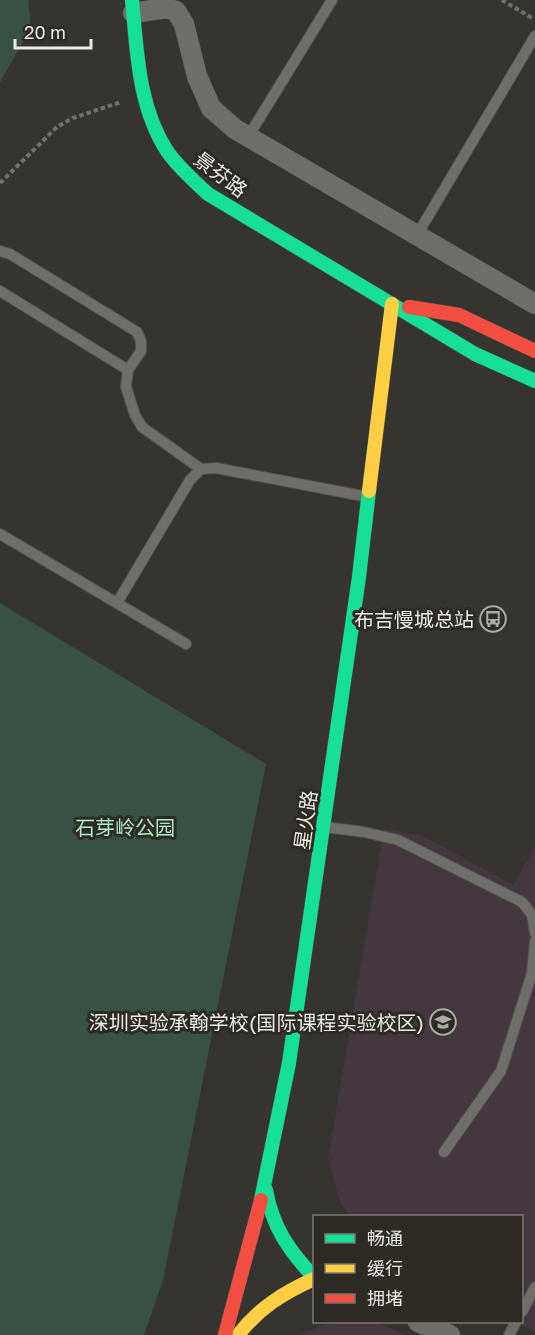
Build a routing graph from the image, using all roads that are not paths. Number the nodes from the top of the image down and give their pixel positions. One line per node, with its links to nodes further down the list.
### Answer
1 (332, 0): 4 (lane)
2 (133, 6): 4 (street); 8 (street, 景芬路)
3 (535, 36): 5 (lane)
4 (248, 137): 5 (street)
5 (417, 235): 9 (street)
6 (0, 250): 11 (lane)
7 (0, 291): 11 (lane)
8 (392, 304): 10 (street, 景芬路); 12 (street, 景芬路); 14 (street, 星火路)
9 (535, 304)
10 (535, 351)
11 (128, 370): 13 (lane)
12 (535, 381)
13 (201, 470): 14 (lane); 16 (lane)
14 (369, 497): 18 (street, 星火路)
15 (0, 534): 16 (lane)
16 (117, 603): 17 (lane)
17 (186, 644)
18 (323, 827): 19 (lane); 22 (street, 星火路)
19 (535, 933)
20 (535, 941): 21 (lane)
21 (444, 1152)
22 (265, 1184): 23 (street); 28 (street, 星火路)
23 (313, 1276)
24 (313, 1279): 29 (street)
25 (535, 1287): 26 (lane)
26 (523, 1310)
27 (420, 1323): 30 (street)
28 (225, 1335)
29 (238, 1335)
30 (450, 1335)

